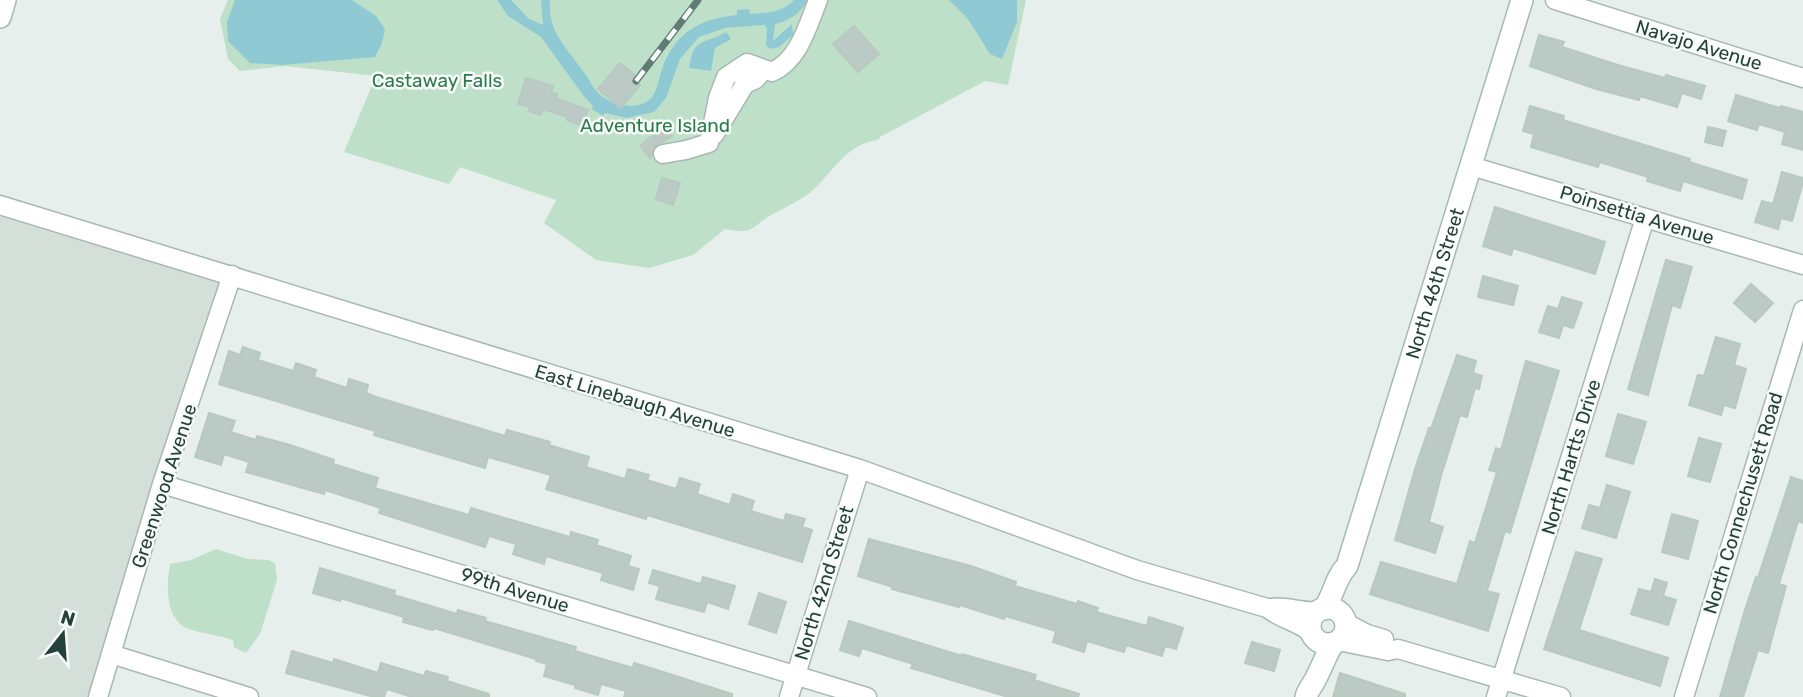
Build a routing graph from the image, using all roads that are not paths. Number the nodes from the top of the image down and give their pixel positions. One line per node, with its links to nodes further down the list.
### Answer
1 (5, 0): 5 (street)
2 (818, 0): 7 (street)
3 (1522, 0): 8 (street, North 46th Street)
4 (1555, 0): 6 (street, Navajo Avenue)
5 (0, 17)
6 (1803, 78)
7 (663, 153)
8 (1471, 166): 10 (street, Poinsettia Avenue); 16 (street, North 46th Street)
9 (0, 205): 12 (street, East Linebaugh Avenue)
10 (1645, 218): 11 (street, Poinsettia Avenue); 19 (street, North Hartts Drive)
11 (1803, 265)
12 (232, 275): 14 (street, East Linebaugh Avenue); 15 (street, Greenwood Avenue)
13 (1803, 310): 27 (street, North Connechusett Road)
14 (860, 470): 16 (street, East Linebaugh Avenue); 18 (street, North 42nd Street)
15 (162, 484): 17 (street, Greenwood Avenue); 18 (street, 99th Avenue)
16 (1328, 627): 19 (street, East Linebaugh Avenue); 20 (street, North 46th Street)
17 (111, 654): 21 (street, Greenwood Avenue); 22 (street)
18 (796, 675): 23 (street, North 42nd Street); 24 (street, 99th Avenue)
19 (1502, 679): 25 (street, North Hartts Drive); 26 (street, East Linebaugh Avenue)
20 (1307, 693)
21 (98, 697)
22 (249, 697)
23 (789, 697)
24 (867, 697)
25 (1496, 697)
26 (1561, 697)
27 (1684, 697)

